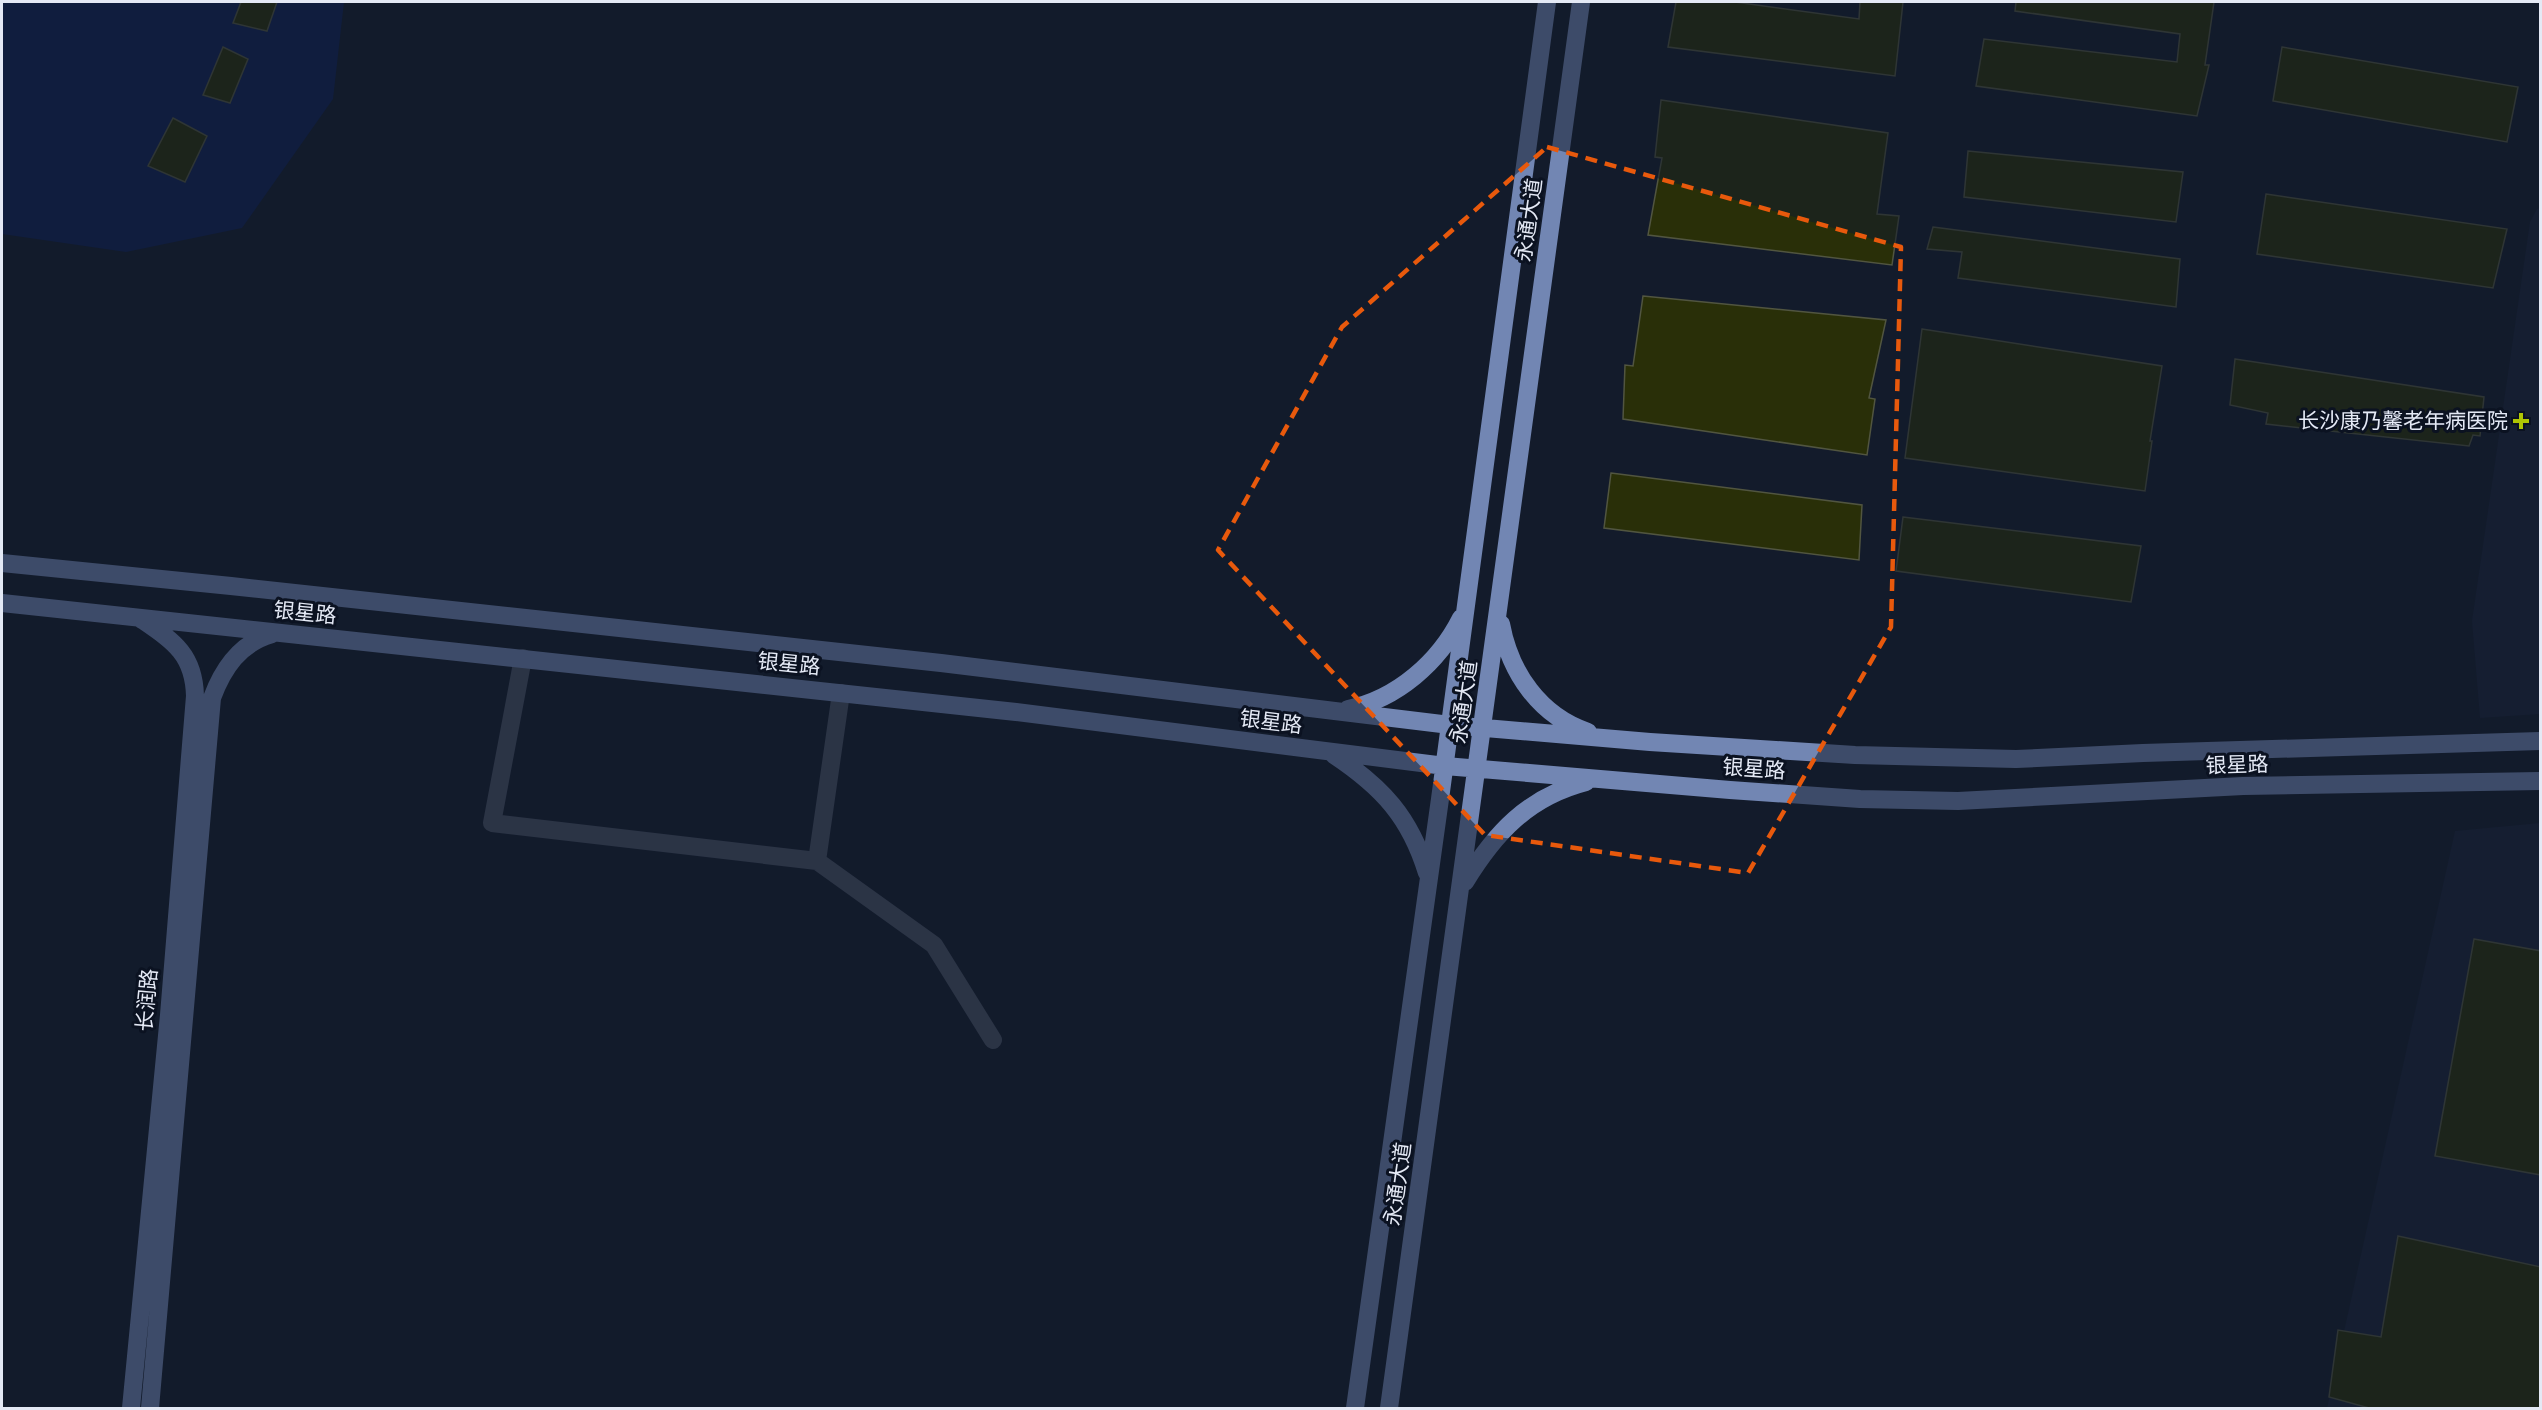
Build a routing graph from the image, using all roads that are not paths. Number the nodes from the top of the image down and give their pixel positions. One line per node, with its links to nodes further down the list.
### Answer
1 (1547, 2): 5 (main road, 永通大道)
2 (1581, 2): 6 (main road, 永通大道)
3 (2, 563): 11 (main road, 银星路)
4 (2, 603): 7 (main road, 银星路)
5 (1466, 609): 11 (main road); 12 (main road, 永通大道)
6 (1499, 613): 13 (main road, 永通大道); 14 (main road)
7 (140, 618): 8 (main road, 银星路); 25 (main road, 长润路)
8 (279, 632): 9 (main road, 银星路); 26 (main road, 长润路)
9 (523, 658): 10 (main road, 银星路); 21 (street)
10 (841, 693): 16 (main road, 银星路); 21 (street)
11 (1337, 711): 12 (main road, 银星路)
12 (1450, 725): 13 (main road, 银星路); 17 (main road, 永通大道)
13 (1483, 729): 14 (main road, 银星路); 18 (main road, 永通大道)
14 (1607, 738): 15 (main road, 银星路)
15 (2541, 741)
16 (1330, 752): 17 (main road, 银星路); 22 (main road)
17 (1445, 766): 18 (main road, 银星路); 22 (main road, 永通大道)
18 (1477, 769): 19 (main road, 银星路); 23 (main road, 永通大道)
19 (1597, 779): 20 (main road, 银星路); 23 (main road)
20 (2541, 781)
21 (817, 861): 24 (street)
22 (1429, 880): 27 (main road, 永通大道)
23 (1461, 889): 28 (main road, 永通大道)
24 (993, 1040)
25 (131, 1408)
26 (150, 1408)
27 (1355, 1408)
28 (1389, 1408)

